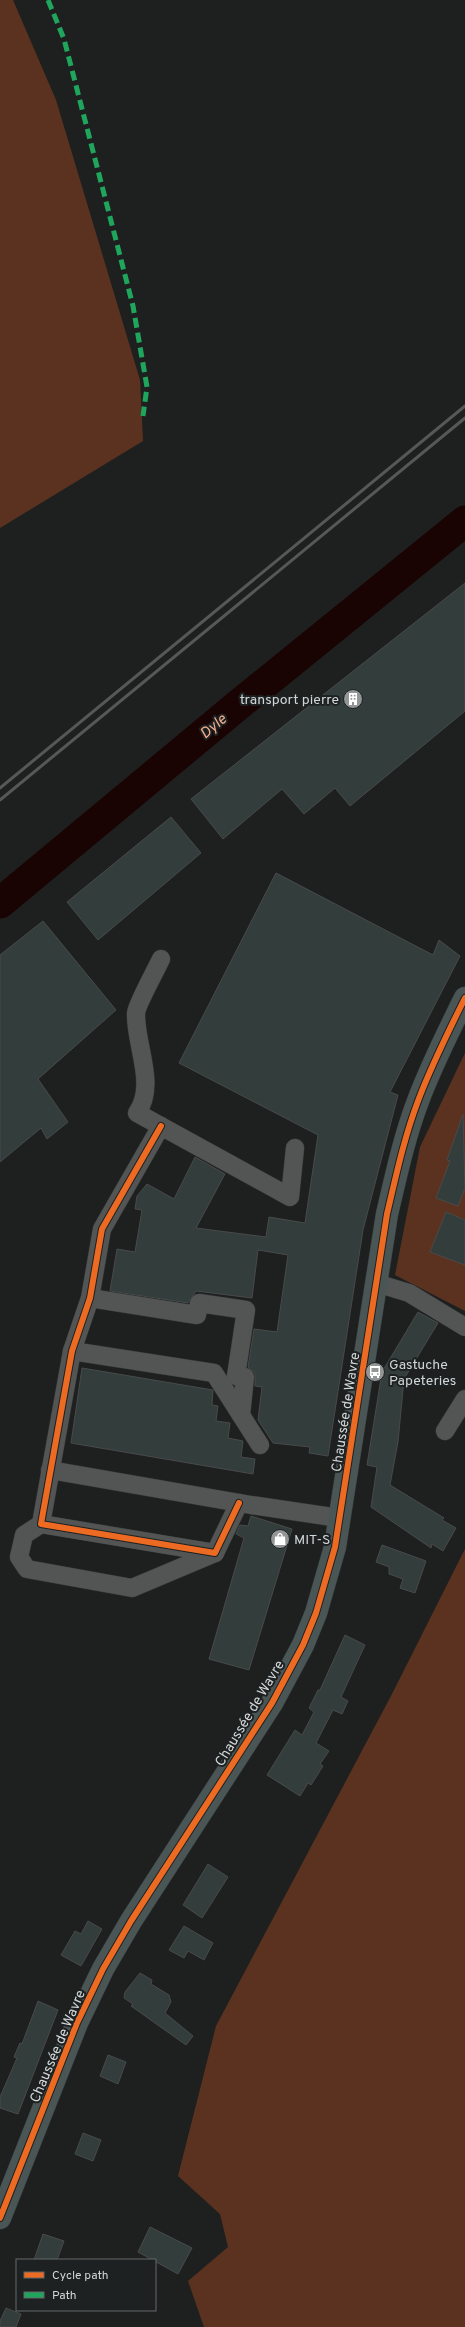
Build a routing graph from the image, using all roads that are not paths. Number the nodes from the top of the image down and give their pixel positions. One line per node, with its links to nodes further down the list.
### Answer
1 (161, 960): 3 (street)
2 (465, 998): 5 (main road, Chaussée de Wavre)
3 (161, 1126): 4 (street); 6 (street)
4 (295, 1148)
5 (376, 1283): 7 (street); 15 (main road, Chaussée de Wavre)
6 (90, 1298): 8 (street); 10 (street)
7 (465, 1327)
8 (72, 1351): 10 (street); 13 (street)
9 (465, 1400): 11 (street)
10 (241, 1415): 12 (street)
11 (445, 1431)
12 (260, 1445)
13 (50, 1470): 14 (street); 16 (street)
14 (239, 1503): 15 (street); 17 (street)
15 (339, 1518): 18 (main road, Chaussée de Wavre)
16 (41, 1524): 17 (street); 17 (street)
17 (215, 1553)
18 (0, 2218)

